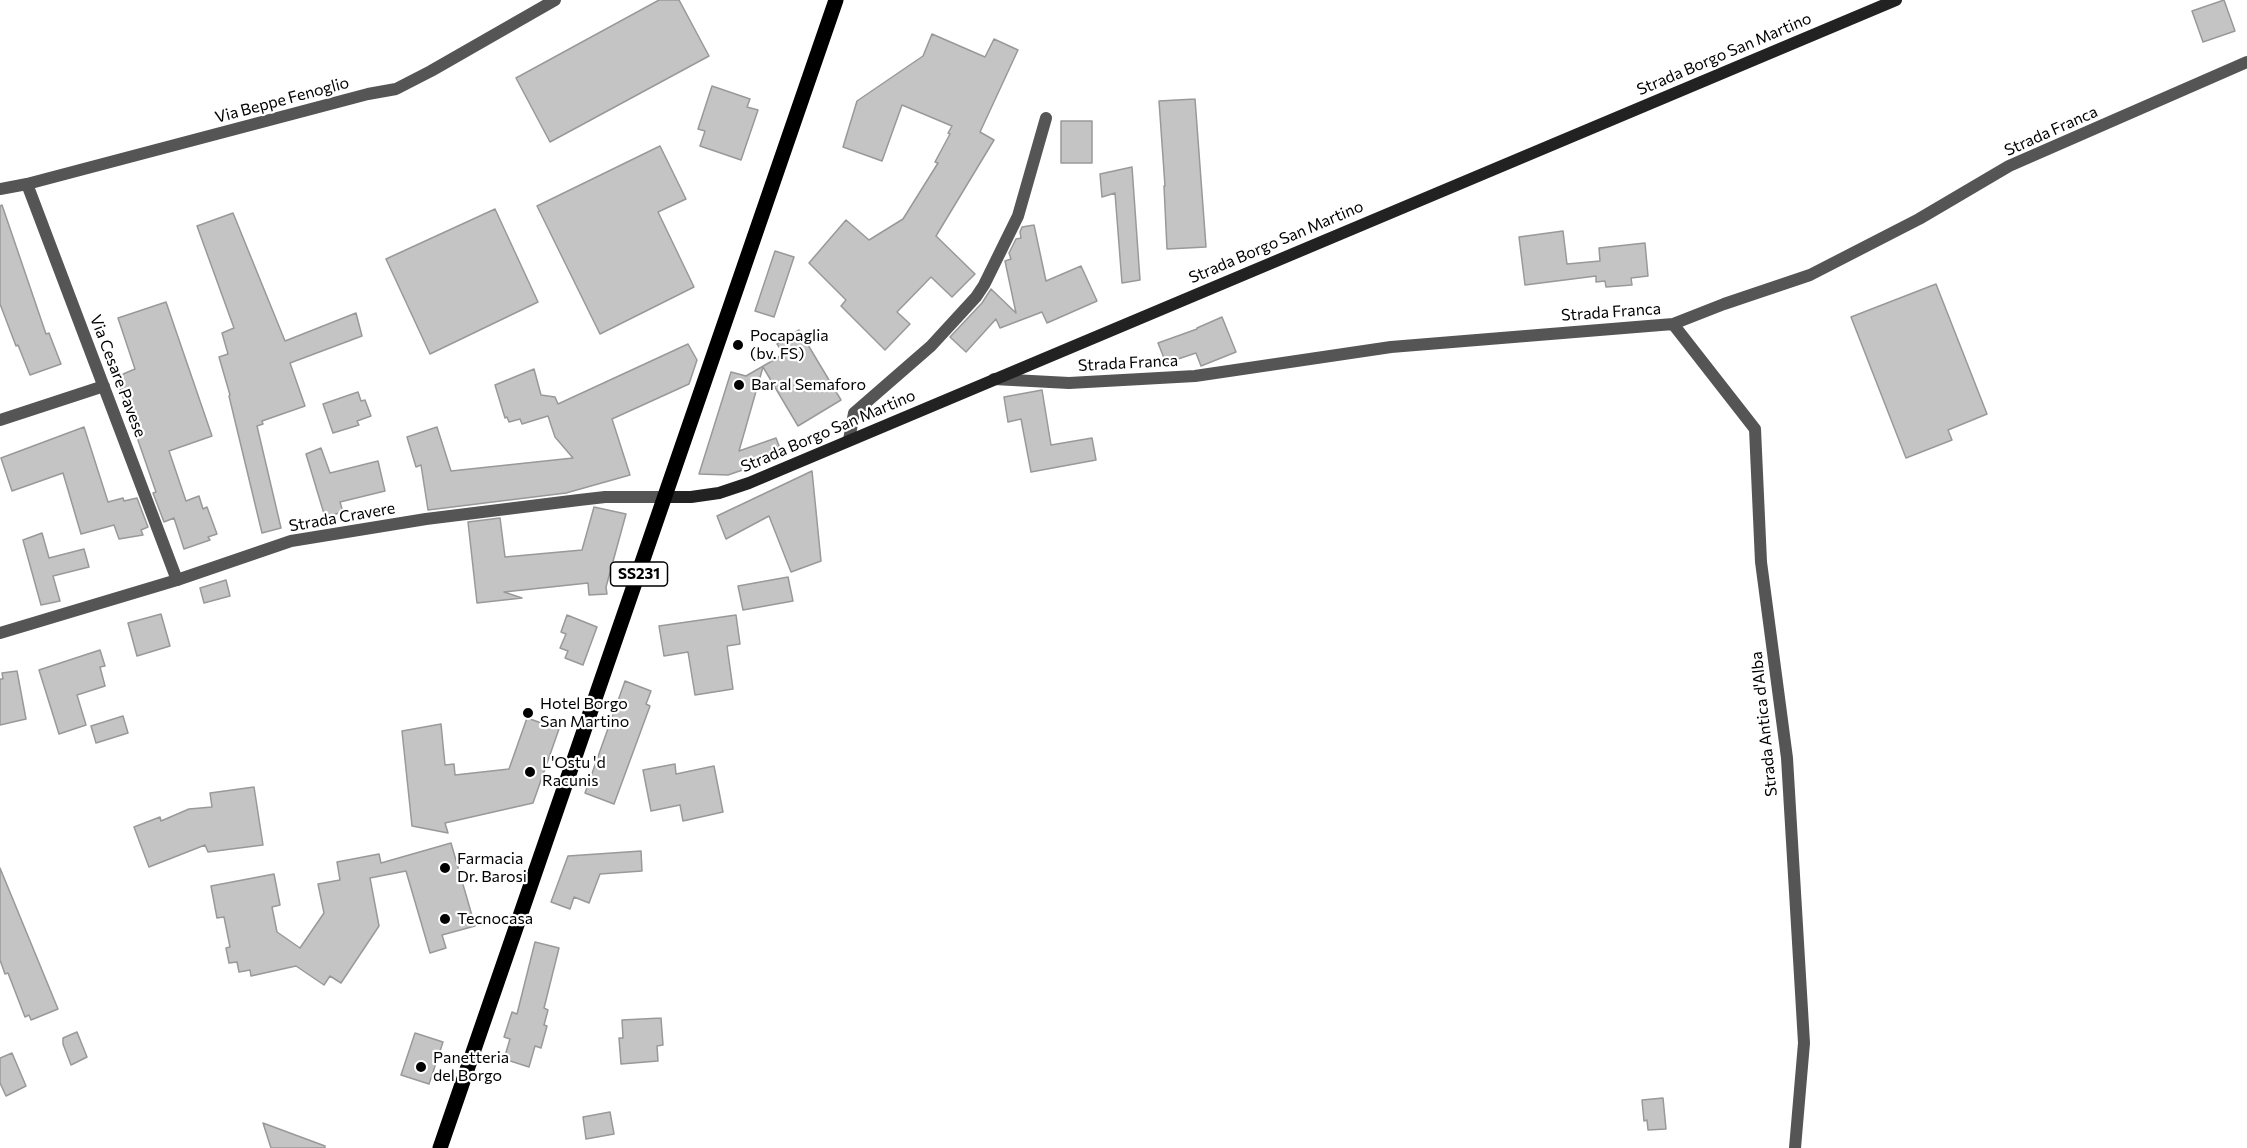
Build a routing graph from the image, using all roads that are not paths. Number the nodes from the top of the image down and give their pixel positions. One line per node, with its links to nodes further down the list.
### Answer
1 (555, 0): 6 (street, Via Beppe Fenoglio)
2 (836, 0): 13 (main road, SS231)
3 (1896, 0): 9 (main road, Strada Borgo San Martino)
4 (2247, 62): 8 (street, Strada Franca)
5 (1046, 118): 12 (street)
6 (27, 184): 7 (street, Via Beppe Fenoglio); 10 (street, Via Cesare Pavese)
7 (0, 189)
8 (1673, 324): 9 (street, Strada Franca); 17 (street, Strada Antica d'Alba)
9 (994, 379): 12 (main road, Strada Borgo San Martino)
10 (104, 386): 11 (street); 14 (street, Via Cesare Pavese)
11 (0, 420)
12 (849, 441): 13 (main road, Strada Borgo San Martino)
13 (665, 497): 14 (street, Strada Cravere); 16 (main road, SS231)
14 (177, 580): 15 (street, Strada Cravere)
15 (0, 633)
16 (440, 1148)
17 (1795, 1148)

